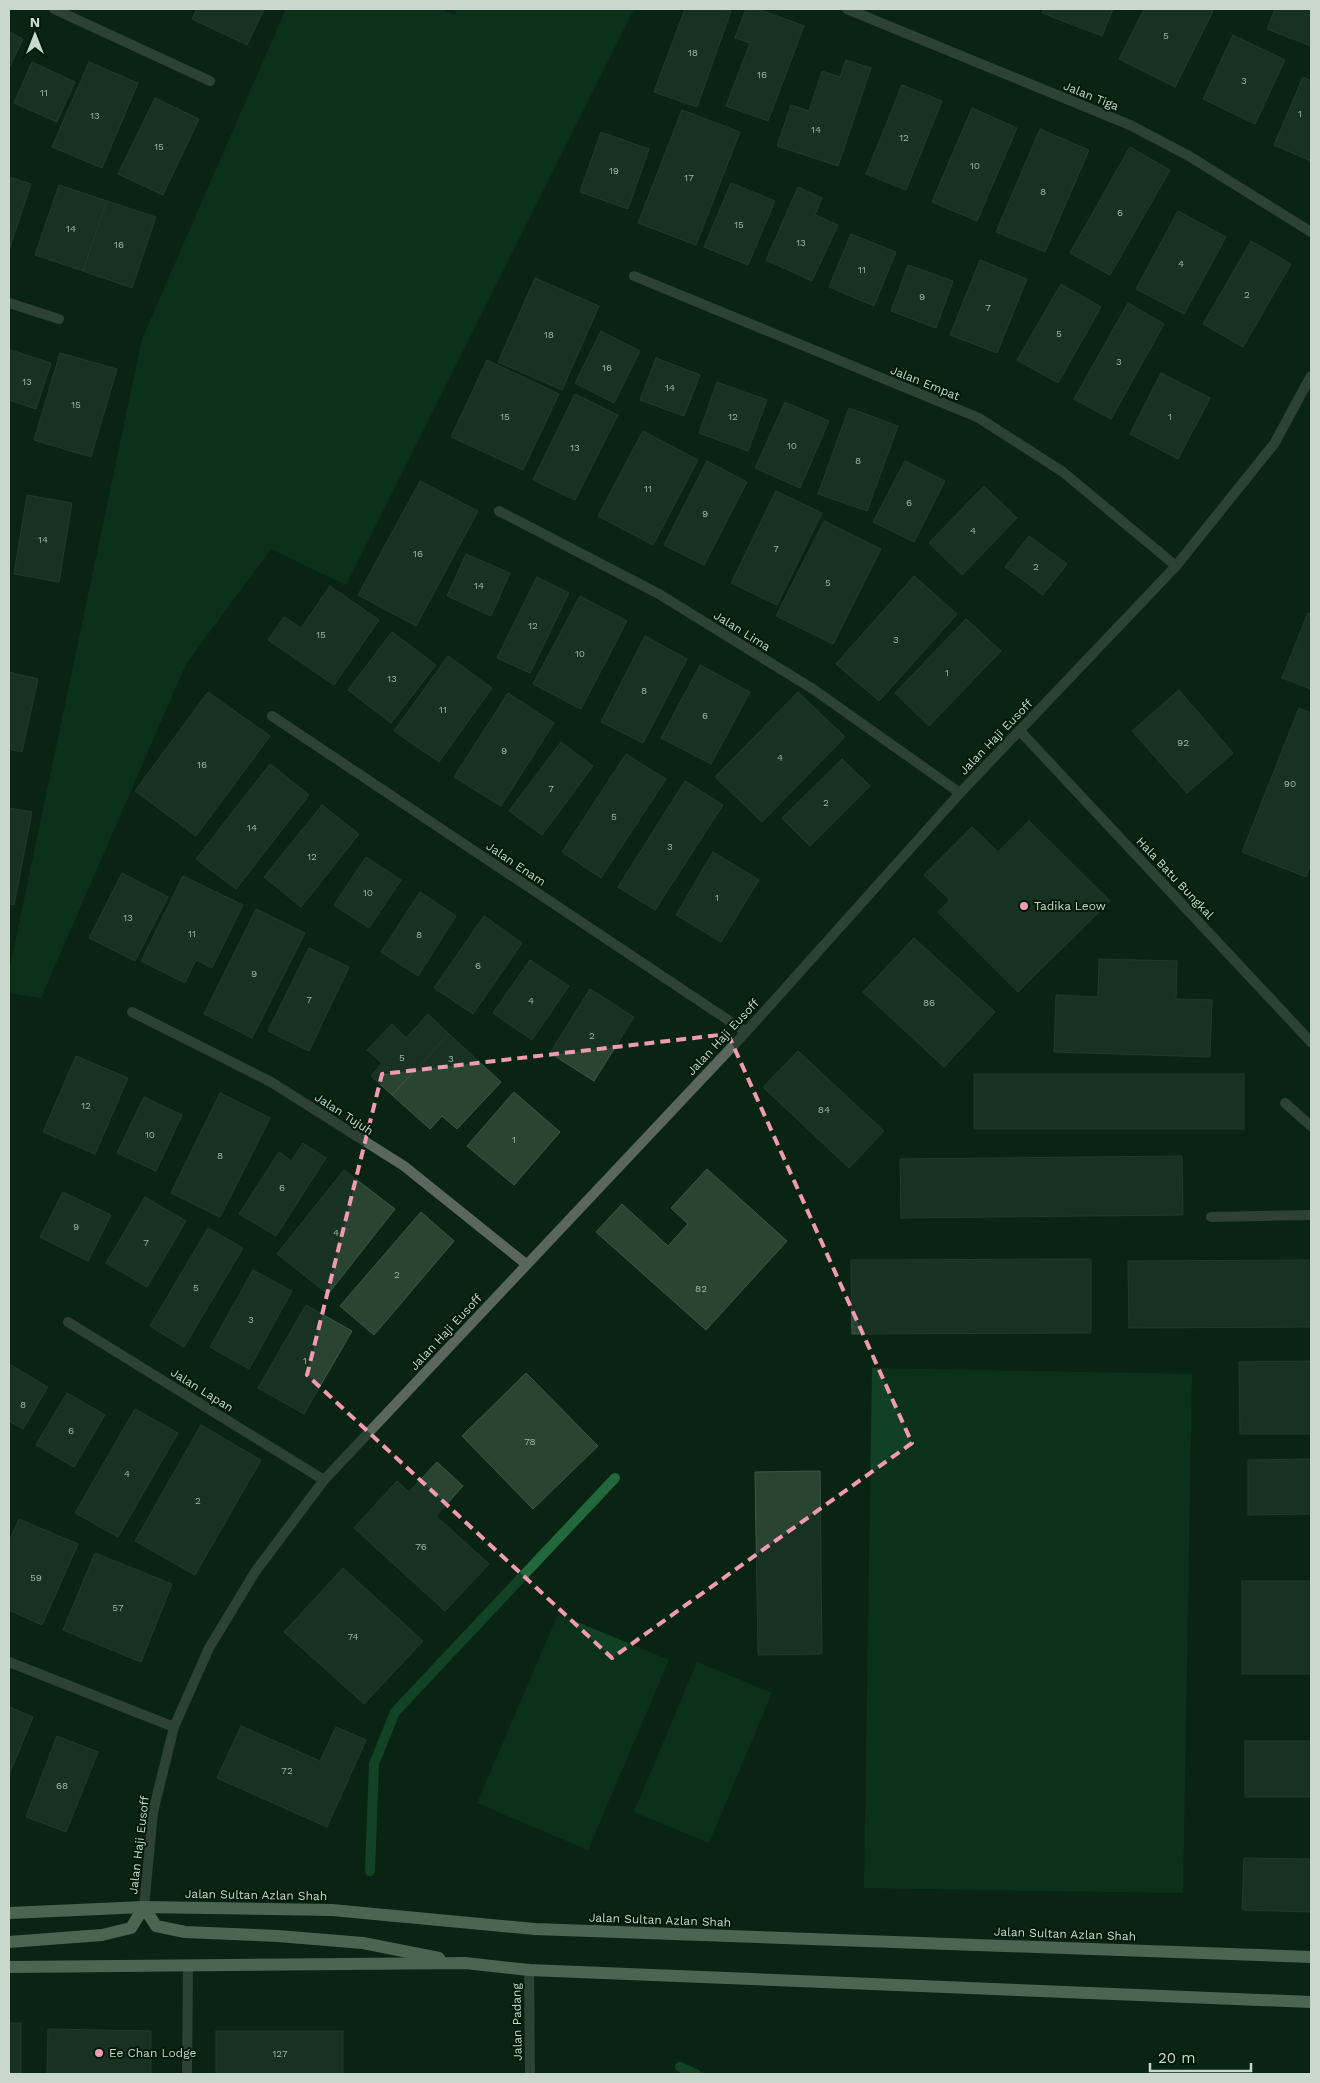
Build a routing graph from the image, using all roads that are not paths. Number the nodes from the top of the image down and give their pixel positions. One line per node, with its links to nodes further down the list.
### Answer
1 (54, 9): 3 (street)
2 (848, 9): 4 (street, Jalan Tiga)
3 (210, 80)
4 (1311, 232)
5 (634, 276): 10 (street, Jalan Empat)
6 (9, 303): 7 (street)
7 (58, 319)
8 (1311, 376): 10 (street, Jalan Haji Eusoff)
9 (499, 511): 13 (street, Jalan Lima)
10 (1176, 566): 12 (street, Jalan Haji Eusoff)
11 (272, 716): 15 (street, Jalan Enam)
12 (1020, 730): 13 (street, Jalan Haji Eusoff); 16 (street, Hala Batu Bungkal)
13 (960, 793): 15 (street, Jalan Haji Eusoff)
14 (132, 1012): 21 (street, Jalan Tujuh)
15 (746, 1032): 21 (street, Jalan Haji Eusoff)
16 (1311, 1042)
17 (1286, 1103): 18 (street)
18 (1311, 1126)
19 (1311, 1215): 20 (street)
20 (1211, 1217)
21 (526, 1264): 23 (street, Jalan Haji Eusoff)
22 (68, 1322): 23 (street, Jalan Lapan)
23 (324, 1480): 25 (street, Jalan Haji Eusoff)
24 (9, 1662): 25 (street)
25 (174, 1727): 26 (street, Jalan Haji Eusoff)
26 (144, 1907): 27 (main road, Jalan Sultan Azlan Shah); 28 (main road); 29 (main road, Jalan Sultan Azlan Shah); 30 (main road)
27 (9, 1913)
28 (9, 1942)
29 (1311, 1957)
30 (464, 1963): 32 (main road); 33 (main road)
31 (9, 1966): 32 (main road)
32 (188, 1966): 35 (street)
33 (529, 1970): 34 (main road); 36 (street, Jalan Padang)
34 (1311, 2002)
35 (187, 2074)
36 (530, 2074)

